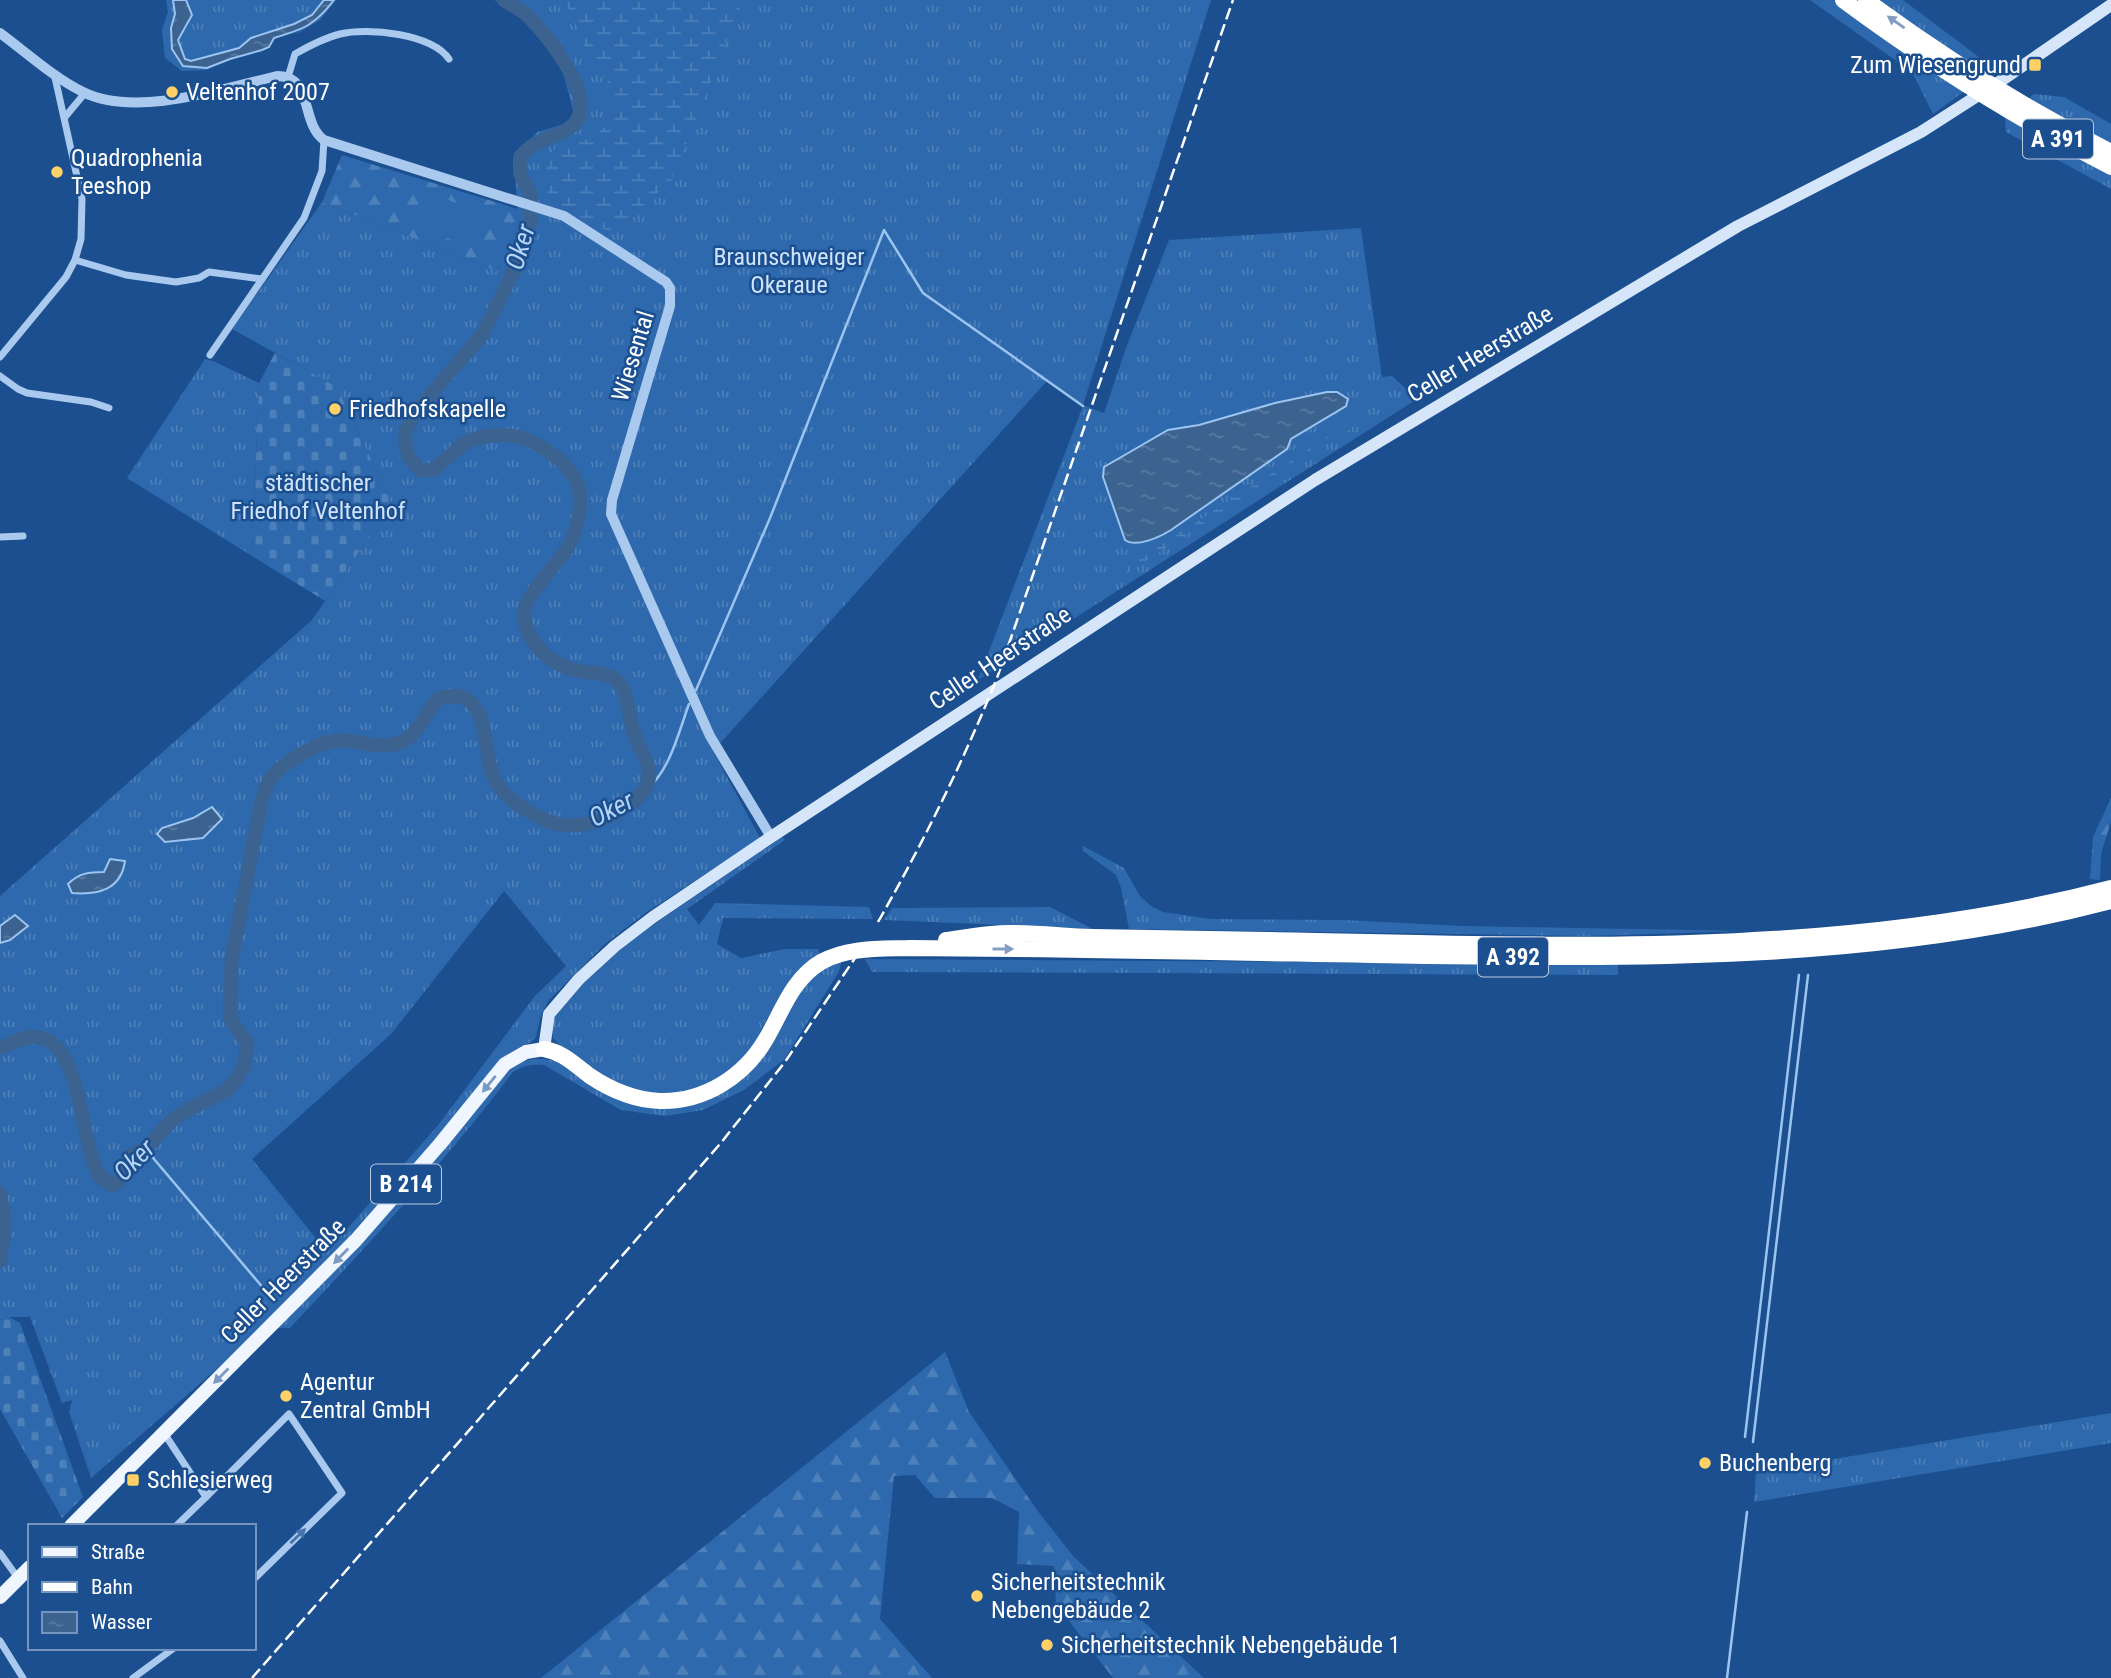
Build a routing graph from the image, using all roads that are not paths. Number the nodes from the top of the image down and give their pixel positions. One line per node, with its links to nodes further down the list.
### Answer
1 (1843, 0): 7 (highway, A 391)
2 (1866, 0): 7 (highway, A 391, one-way to 2)
3 (2111, 5): 23 (main road, Celler Heerstraße)
4 (0, 33): 6 (street)
5 (449, 59): 8 (street)
6 (54, 73): 9 (street); 11 (street)
7 (1964, 76): 10 (highway, A 391)
8 (289, 77): 9 (street); 12 (street)
9 (85, 93): 11 (street)
10 (2012, 106): 13 (highway, A 391); 14 (highway, A 391)
11 (65, 117): 15 (street)
12 (324, 140): 16 (street); 23 (street, Wiesental)
13 (2111, 152)
14 (2111, 167)
15 (75, 260): 16 (street); 18 (street)
16 (262, 279): 17 (street)
17 (210, 355)
18 (0, 357)
19 (0, 376): 20 (street)
20 (109, 408)
21 (23, 536): 22 (street)
22 (0, 537)
23 (771, 837): 27 (main road, Celler Heerstraße)
24 (2111, 888): 26 (highway, A 392)
25 (2111, 901): 26 (highway, A 392, one-way to 25)
26 (910, 948): 27 (highway)
27 (544, 1049): 28 (main road, Celler Heerstraße / B 214, one-way to 28)
28 (164, 1433): 29 (street); 30 (main road, Celler Heerstraße / B 214)
29 (206, 1497): 31 (street); 34 (street, one-way to 29)
30 (73, 1524)
31 (178, 1524)
32 (0, 1553): 35 (street)
33 (28, 1569): 35 (main road)
34 (256, 1577)
35 (19, 1578): 36 (main road)
36 (0, 1597)
37 (0, 1641): 39 (street)
38 (171, 1650): 40 (street)
39 (23, 1678)
40 (134, 1678)

